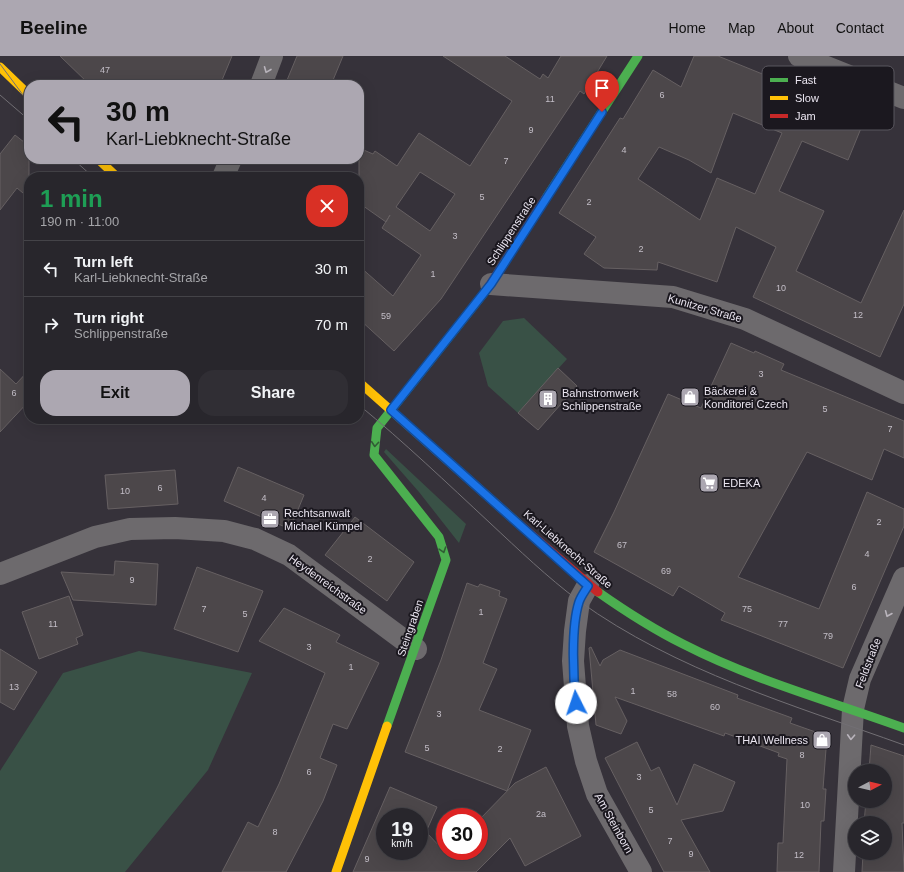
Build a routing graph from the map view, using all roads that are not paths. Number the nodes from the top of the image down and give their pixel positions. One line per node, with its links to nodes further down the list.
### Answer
1 (272, 56): 6 (street, one-way to 6)
2 (638, 56): 12 (street, Schlippenstraße)
3 (799, 56): 4 (street)
4 (824, 66)
5 (0, 67): 7 (street)
6 (263, 80)
7 (24, 90)
8 (894, 94): 9 (street)
9 (904, 98)
10 (103, 164): 11 (street)
11 (112, 172)
12 (491, 284): 14 (street, Kunitzer Straße); 15 (street, Schlippenstraße)
13 (364, 386): 15 (street, Karl-Liebknecht-Straße)
14 (904, 393)
15 (391, 410): 18 (street, Karl-Liebknecht-Straße); 19 (street, Steingraben, one-way to 19)
16 (0, 574): 19 (street, Heydenreichstraße)
17 (904, 578): 20 (street, Feldstraße, one-way to 20)
18 (588, 586): 20 (street, Karl-Liebknecht-Straße); 22 (street, Am Steinborn)
19 (416, 649): 23 (street, Steingraben)
20 (853, 709): 21 (street, Karl-Liebknecht-Straße); 24 (street, Feldstraße, one-way to 24)
21 (904, 728)
22 (635, 870)
23 (336, 872)
24 (844, 872)

